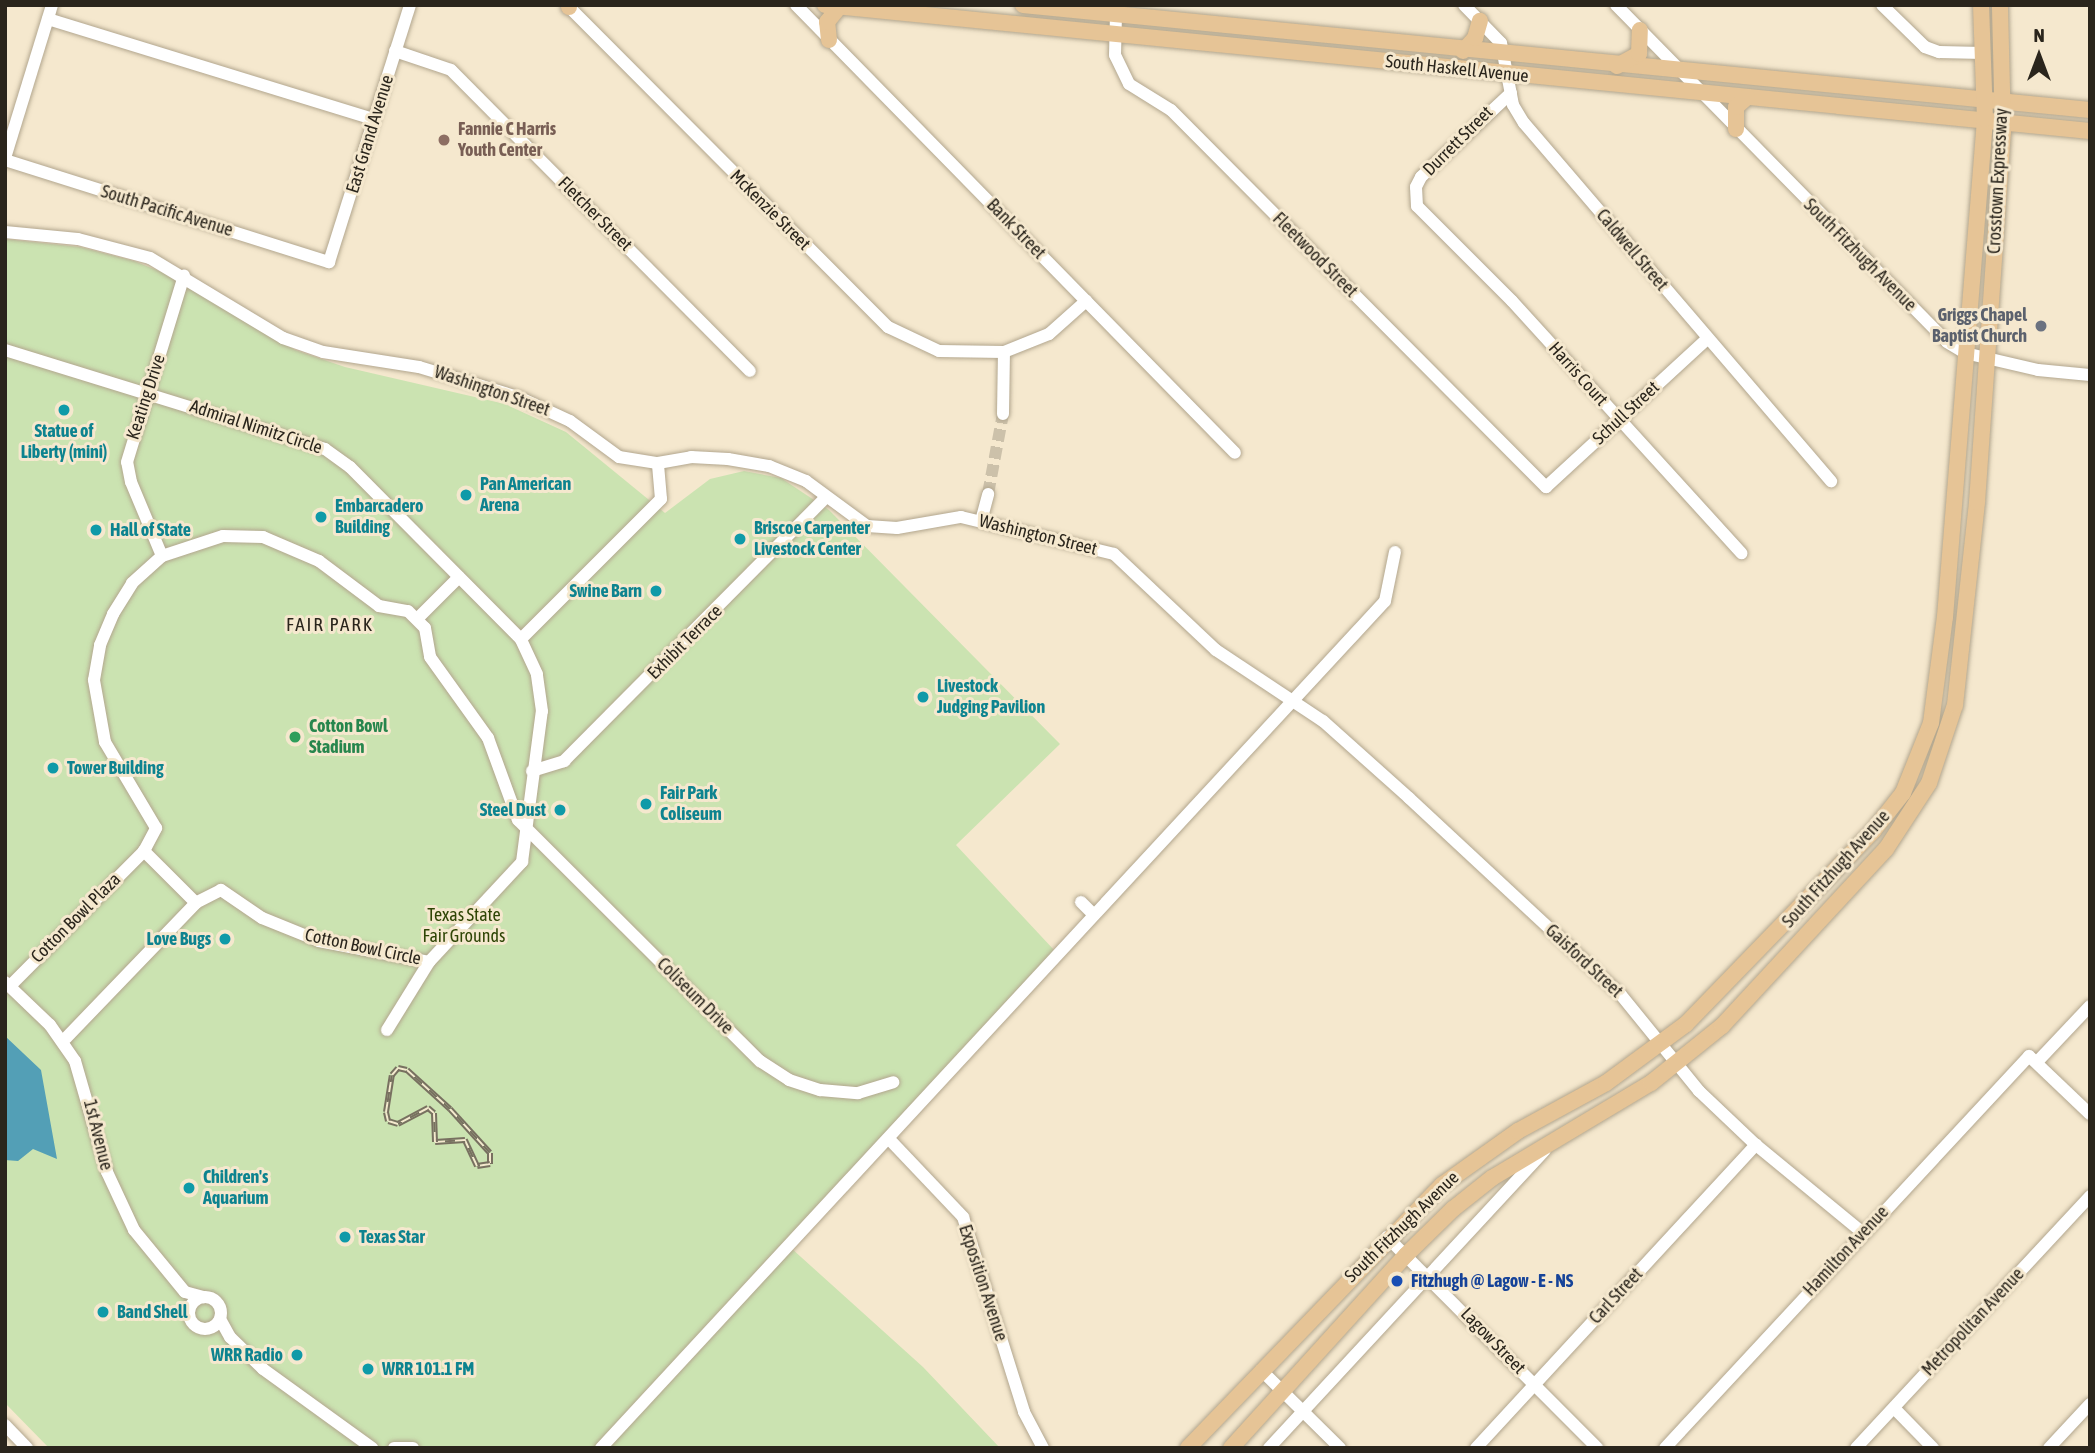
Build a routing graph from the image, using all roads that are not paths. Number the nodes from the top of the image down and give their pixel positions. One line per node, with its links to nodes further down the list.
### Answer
1 (52, 5): 14 (street)
2 (410, 5): 20 (street, East Grand Avenue)
3 (796, 5): 19 (street, Bank Street)
4 (1023, 5): 12 (main road, South Haskell Avenue)
5 (1464, 5): 15 (street, Caldwell Street)
6 (1616, 5): 17 (street, South Fitzhugh Avenue)
7 (1882, 5): 22 (street)
8 (1981, 5): 22 (main road, Crosstown Expressway)
9 (2000, 5): 31 (main road, Crosstown Expressway)
10 (568, 6): 46 (street, McKenzie Street)
11 (832, 6): 16 (main road, South Haskell Avenue); 19 (main road)
12 (1042, 6): 13 (main road, South Haskell Avenue); 16 (street)
13 (1116, 14): 18 (street, Fleetwood Street); 21 (main road, South Haskell Avenue)
14 (48, 19): 33 (street); 38 (street)
15 (1480, 21): 21 (main road); 23 (street, Caldwell Street)
16 (1038, 27): 18 (main road, South Haskell Avenue)
17 (1640, 30): 24 (main road); 25 (street, South Fitzhugh Avenue)
18 (1114, 35): 26 (main road, South Haskell Avenue); 57 (street, Fleetwood Street)
19 (829, 40): 43 (street, Bank Street)
20 (395, 51): 33 (street, East Grand Avenue); 49 (street, Fletcher Street)
21 (1463, 51): 23 (main road, South Haskell Avenue)
22 (1983, 53): 30 (main road, Crosstown Expressway)
23 (1507, 55): 24 (main road, South Haskell Avenue); 26 (street, Caldwell Street)
24 (1617, 66): 25 (main road, South Haskell Avenue)
25 (1680, 72): 28 (street, South Fitzhugh Avenue); 30 (main road, South Haskell Avenue)
26 (1511, 75): 27 (street, Caldwell Street); 28 (main road, South Haskell Avenue)
27 (1511, 93): 39 (street, Durrett Street); 44 (street, Caldwell Street)
28 (1700, 93): 29 (main road, South Haskell Avenue); 36 (street, South Fitzhugh Avenue)
29 (1747, 97): 34 (main road, South Haskell Avenue); 36 (main road)
30 (1985, 99): 31 (main road, South Haskell Avenue); 34 (main road, Crosstown Expressway)
31 (2003, 101): 32 (main road, South Haskell Avenue); 35 (main road, Crosstown Expressway)
32 (2090, 110)
33 (374, 119): 41 (street, East Grand Avenue)
34 (1984, 119): 35 (main road, South Haskell Avenue); 47 (main road, Crosstown Expressway)
35 (2003, 121): 37 (main road, South Haskell Avenue); 48 (main road, Crosstown Expressway)
36 (1736, 129): 47 (street, South Fitzhugh Avenue)
37 (2090, 131)
38 (5, 159): 41 (street, South Pacific Avenue)
39 (1415, 196): 53 (street, Harris Court)
40 (5, 232): 42 (street, Washington Street)
41 (329, 262)
42 (184, 275): 51 (street, Keating Drive); 55 (street, Washington Street)
43 (1086, 301): 46 (street); 54 (street, Bank Street)
44 (1707, 338): 53 (street, Schull Street); 56 (street, Caldwell Street)
45 (5, 350): 51 (street, Admiral Nimitz Circle)
46 (1004, 352): 52 (street)
47 (1965, 353): 48 (street); 79 (main road, South Fitzhugh Avenue)
48 (1987, 357): 50 (street); 81 (main road, South Fitzhugh Avenue)
49 (750, 371)
50 (2090, 375)
51 (148, 393): 63 (street, Keating Drive); 64 (street, Admiral Nimitz Circle)
52 (1003, 414)
53 (1618, 418): 57 (street, Schull Street); 62 (street, Harris Court)
54 (1235, 453)
55 (658, 463): 59 (street, Washington Street); 66 (street)
56 (1831, 481)
57 (1546, 487)
58 (988, 494): 60 (street)
59 (826, 497): 60 (street, Washington Street); 68 (street, Exhibit Terrace)
60 (981, 521): 67 (street, Washington Street)
61 (1395, 552): 67 (street)
62 (1741, 553)
63 (162, 556): 65 (street); 70 (street)
64 (460, 577): 65 (street); 66 (street, Admiral Nimitz Circle)
65 (418, 618): 69 (street)
66 (521, 639): 68 (street, Admiral Nimitz Circle)
67 (1292, 701): 73 (street); 79 (street, Gaisford Street)
68 (532, 771): 69 (street, Admiral Nimitz Circle)
69 (528, 831): 74 (street, Admiral Nimitz Circle); 82 (street, Coliseum Drive)
70 (144, 850): 72 (street); 75 (street, Cotton Bowl Plaza)
71 (1081, 902): 73 (street)
72 (196, 903): 74 (street, Cotton Bowl Circle); 78 (street)
73 (1094, 915): 84 (street)
74 (429, 962): 77 (street, Admiral Nimitz Circle)
75 (7, 984): 92 (street, 1st Avenue)
76 (2090, 1006): 80 (street, Hamilton Avenue)
77 (387, 1030)
78 (66, 1038)
79 (1662, 1044): 81 (street, Gaisford Street); 89 (main road, South Fitzhugh Avenue)
80 (2033, 1059): 83 (street); 88 (street, Hamilton Avenue)
81 (1677, 1064): 85 (main road, South Fitzhugh Avenue); 86 (street, Gaisford Street)
82 (893, 1082)
83 (2090, 1114)
84 (889, 1139): 109 (street); 110 (street, Exposition Avenue)
85 (1552, 1142): 90 (main road, South Fitzhugh Avenue); 91 (street, South Fitzhugh Avenue)
86 (1756, 1145): 88 (street, Gaisford Street); 99 (street, Carl Street)
87 (2090, 1196): 102 (street, Metropolitan Avenue)
88 (1863, 1233): 117 (street, Hamilton Avenue)
89 (1387, 1237): 90 (street, Lagow Street); 98 (main road, South Fitzhugh Avenue)
90 (1406, 1255): 91 (street, Lagow Street); 100 (main road, South Fitzhugh Avenue)
91 (1430, 1277): 99 (street, Lagow Street); 103 (street, South Fitzhugh Avenue)
92 (186, 1292): 93 (street); 94 (street)
93 (204, 1297): 94 (street); 95 (street)
94 (189, 1311): 96 (street)
95 (220, 1319): 96 (street); 97 (street)
96 (208, 1329): 97 (street)
97 (230, 1337): 106 (street)
98 (1261, 1370): 100 (street); 111 (main road, South Fitzhugh Avenue)
99 (1534, 1384): 115 (street, Carl Street); 116 (street, Lagow Street)
100 (1283, 1392): 103 (street); 112 (main road, South Fitzhugh Avenue)
101 (2090, 1404): 120 (street)
102 (1894, 1408): 118 (street, Metropolitan Avenue); 119 (street)
103 (1303, 1412): 113 (street, South Fitzhugh Avenue); 114 (street)
104 (5, 1425): 105 (street)
105 (27, 1448)
106 (372, 1448)
107 (394, 1448): 108 (street)
108 (413, 1448)
109 (601, 1448)
110 (1043, 1448)
111 (1188, 1448)
112 (1231, 1448)
113 (1269, 1448)
114 (1340, 1448)
115 (1476, 1448)
116 (1597, 1448)
117 (1665, 1448)
118 (1856, 1448)
119 (1933, 1448)
120 (2049, 1448)

